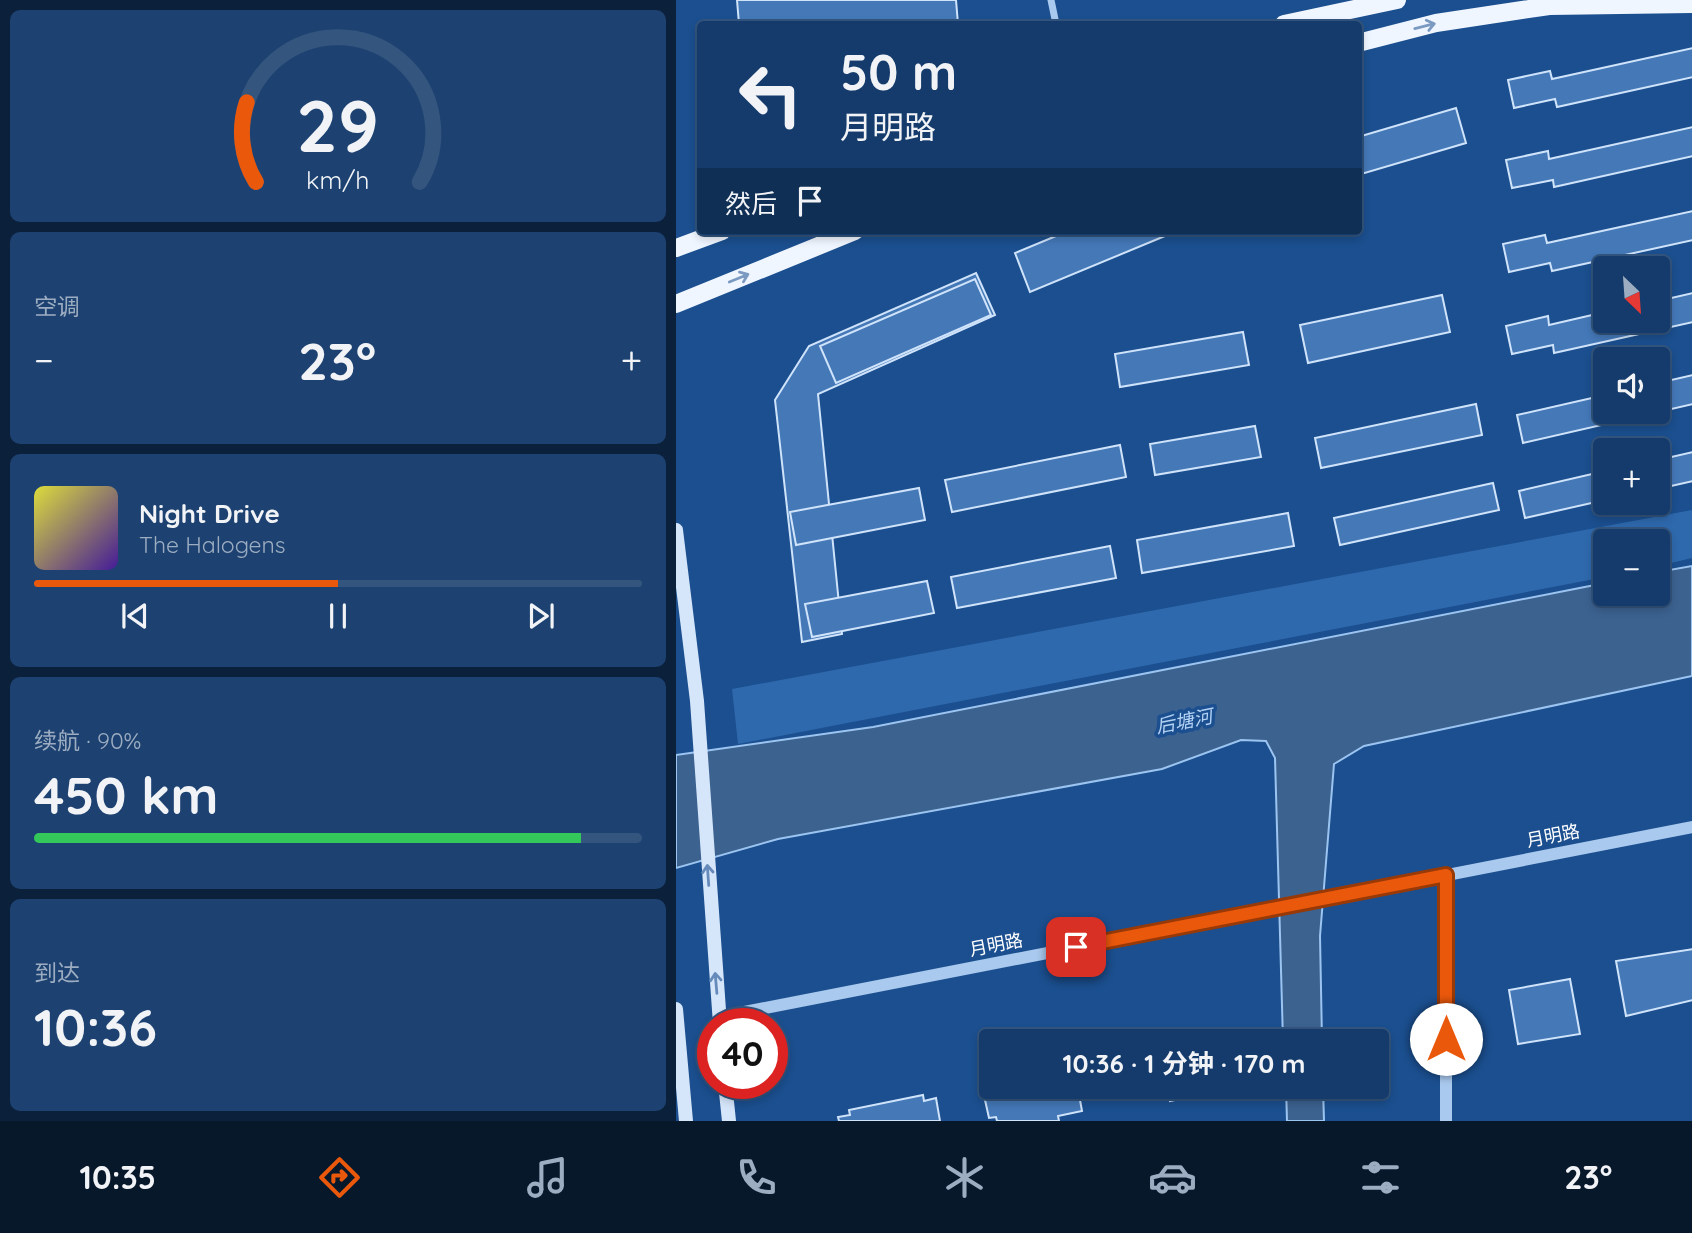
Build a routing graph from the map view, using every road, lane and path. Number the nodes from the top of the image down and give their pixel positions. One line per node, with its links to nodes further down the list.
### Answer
1 (1051, 0): 4 (street)
2 (1398, 0): 5 (main road)
3 (1688, 4): 6 (main road, one-way to 3)
4 (1055, 21)
5 (1298, 21)
6 (1362, 42)
7 (711, 235): 9 (main road)
8 (845, 235): 10 (main road, one-way to 8)
9 (676, 248)
10 (676, 304)
11 (676, 530): 14 (main road, one-way to 11)
12 (1693, 827): 13 (street, 月明路)
13 (1446, 875): 15 (street, 月明路); 20 (street)
14 (718, 1008)
15 (779, 1008)
16 (676, 1009): 18 (main road)
17 (727, 1099): 19 (main road)
18 (686, 1121)
19 (729, 1121)
20 (1445, 1121)

